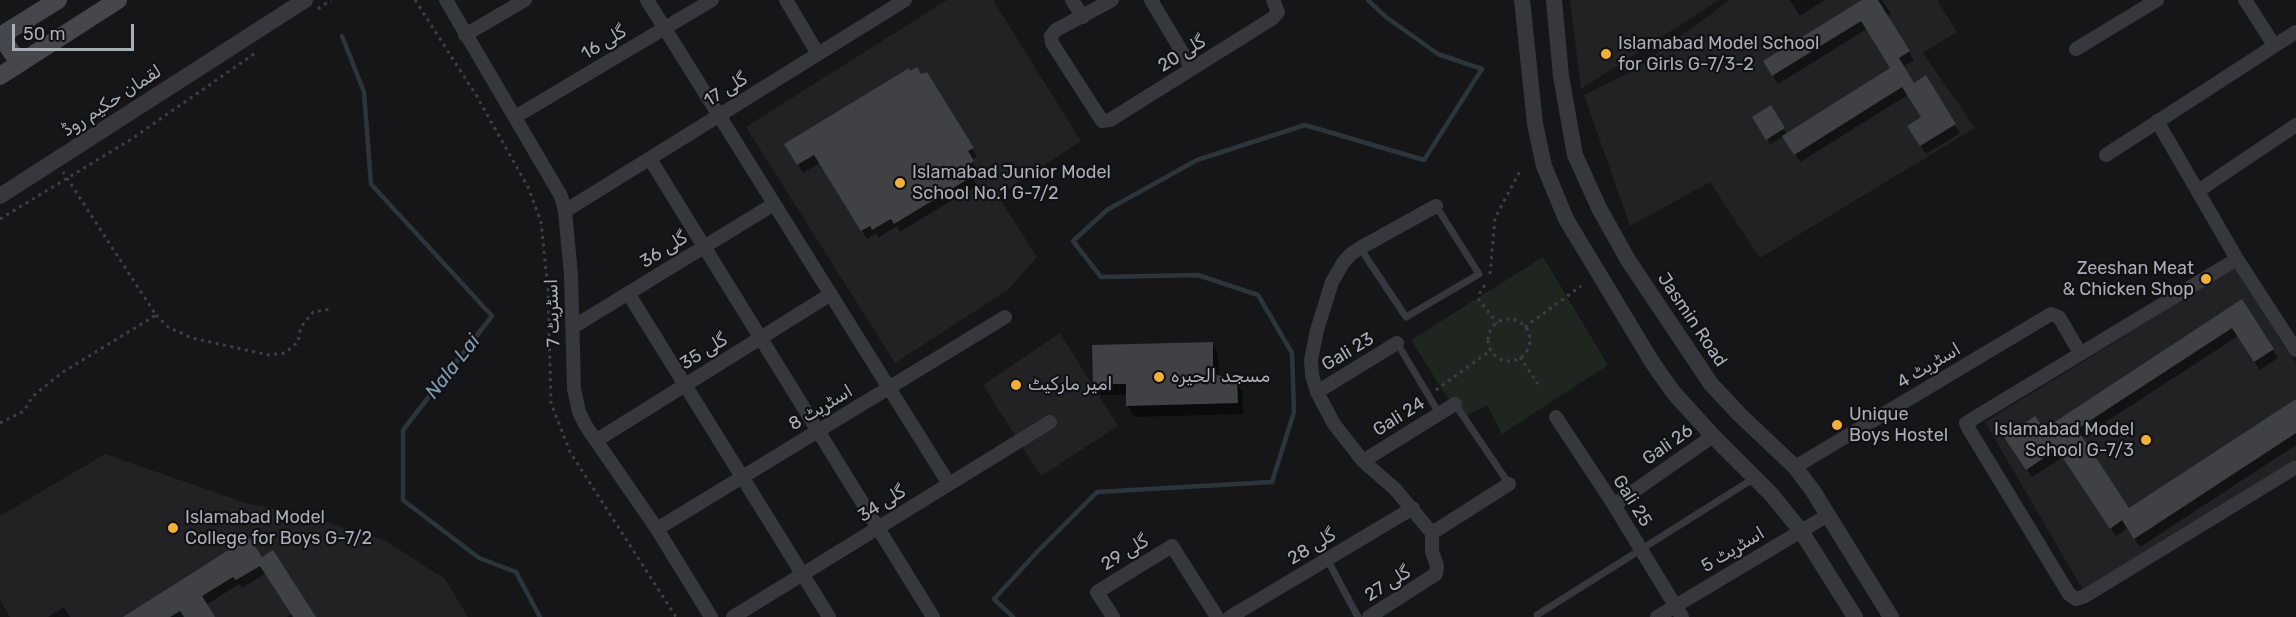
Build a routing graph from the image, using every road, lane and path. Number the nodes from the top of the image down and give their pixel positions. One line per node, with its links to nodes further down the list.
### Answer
1 (58, 0): 23 (main road)
2 (118, 0): 29 (main road)
3 (331, 0): 19 (path)
4 (415, 0): 98 (path)
5 (446, 0): 24 (street, اسٹریٹ 7)
6 (525, 0): 24 (street)
7 (647, 0): 21 (street)
8 (712, 0): 21 (street, گلی 16)
9 (786, 0): 28 (street)
10 (905, 0): 28 (street, گلی 17)
11 (1072, 0): 20 (street)
12 (1112, 0): 20 (street)
13 (1151, 0): 30 (street)
14 (1522, 0): 76 (street)
15 (1554, 0): 80 (street, Jasmin Road)
16 (2157, 0): 26 (street)
17 (2247, 0): 25 (street)
18 (1275, 6): 30 (street, گلی 20)
19 (309, 7): 38 (street, لقمان حکیم روڈ)
20 (1083, 16): 30 (street, گلی 20)
21 (665, 28): 32 (street); 33 (street, گلی 16)
22 (2296, 32): 25 (street)
23 (0, 35): 29 (main road)
24 (465, 35): 33 (street, اسٹریٹ 7)
25 (2274, 45): 34 (street)
26 (2076, 49)
27 (255, 53): 40 (path)
28 (818, 54): 32 (street, گلی 17)
29 (19, 63): 31 (main road)
30 (1192, 69)
31 (0, 76)
32 (719, 116): 37 (street, گلی 17); 43 (street)
33 (515, 117): 45 (street, اسٹریٹ 7)
34 (2157, 122): 36 (street); 41 (street)
35 (2296, 125): 41 (street)
36 (2106, 155)
37 (650, 159): 45 (street, گلی 17); 47 (street)
38 (56, 160): 40 (path); 42 (street, لقمان حکیم روڈ)
39 (1520, 171): 56 (path)
40 (67, 178): 46 (path); 54 (path)
41 (2198, 191): 49 (street)
42 (0, 196)
43 (774, 204): 47 (street, گلی 36); 52 (street)
44 (1436, 206): 48 (street); 48 (lane)
45 (565, 211): 57 (street, اسٹریٹ 7)
46 (0, 219)
47 (704, 247): 51 (street, گلی 36); 59 (street)
48 (1360, 248): 68 (street)
49 (2237, 259): 62 (street); 63 (street)
50 (1581, 286): 58 (path)
51 (628, 293): 57 (street, گلی 36); 66 (street)
52 (831, 294): 59 (street, گلی 35); 67 (street)
53 (332, 309): 54 (path)
54 (156, 315): 74 (path)
55 (1005, 316): 67 (street, اسٹریٹ 8)
56 (1497, 323): 58 (path); 61 (path)
57 (573, 327): 77 (street, اسٹریٹ 7)
58 (1525, 327): 64 (path)
59 (760, 338): 66 (street, گلی 35); 75 (street)
60 (1397, 343): 68 (street, Gali 23); 69 (lane)
61 (1491, 350): 64 (path); 69 (path)
62 (2296, 350)
63 (2080, 353): 79 (street); 80 (street, اسٹریٹ 4)
64 (1520, 357): 65 (path)
65 (1538, 384)
66 (685, 385): 77 (street, گلی 35); 81 (street)
67 (889, 387): 75 (street, اسٹریٹ 8); 83 (street)
68 (1317, 392): 78 (street)
69 (1428, 395): 71 (lane)
70 (1455, 404): 71 (street, Gali 24); 84 (lane)
71 (1438, 413): 78 (street, Gali 24)
72 (1556, 417): 85 (street, Gali 25)
73 (1050, 422): 83 (street, گلی 34)
74 (0, 423)
75 (818, 431): 81 (street, اسٹریٹ 8); 88 (street)
76 (1713, 436): 82 (street); 85 (street, Gali 26)
77 (597, 440): 89 (street, اسٹریٹ 7)
78 (1363, 461): 86 (street)
79 (2296, 467)
80 (1795, 468): 87 (street, Jasmin Road)
81 (742, 477): 89 (street, اسٹریٹ 8); 94 (street)
82 (1756, 477): 90 (street); 92 (lane)
83 (949, 484): 88 (street, گلی 34)
84 (1509, 484): 91 (street)
85 (1614, 505): 92 (street, Gali 25)
86 (1413, 508): 91 (street); 93 (street, گلی 28)
87 (1828, 515): 90 (street, اسٹریٹ 5); 110 (street, Jasmin Road)
88 (878, 528): 94 (street, گلی 34); 102 (street)
89 (657, 529): 99 (street, اسٹریٹ 7)
90 (1801, 531): 95 (street, اسٹریٹ 5); 109 (street)
91 (1432, 533): 107 (street, گلی 27)
92 (1641, 550): 95 (street, Gali 25); 97 (lane)
93 (1327, 559): 96 (street, گلی 28); 106 (lane)
94 (803, 574): 100 (street, گلی 34); 101 (street)
95 (1679, 611): 108 (street, اسٹریٹ 5)
96 (1246, 613): 105 (street, گلی 28)
97 (1537, 615)
98 (676, 617)
99 (711, 617)
100 (733, 617)
101 (829, 617)
102 (933, 617)
103 (1113, 617): 104 (street, گلی 29)
104 (1217, 617)
105 (1230, 617)
106 (1358, 617)
107 (1369, 617)
108 (1657, 617)
109 (1855, 617)
110 (1891, 617)

